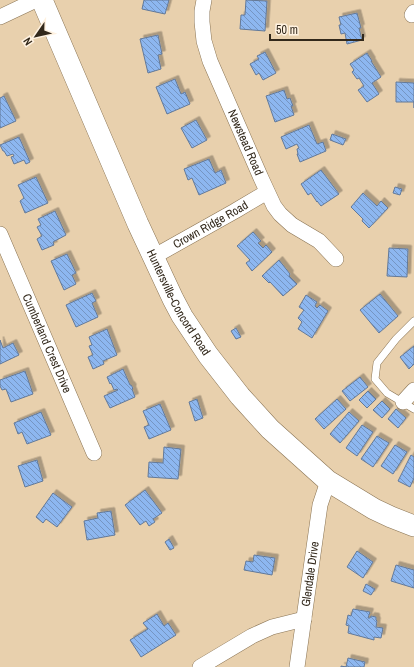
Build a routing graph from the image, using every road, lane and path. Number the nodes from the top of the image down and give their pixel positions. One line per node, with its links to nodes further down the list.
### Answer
1 (36, 0): 4 (street)
2 (42, 0): 7 (main road, Huntersville-Concord Road)
3 (204, 0): 5 (street, Newstead Road)
4 (0, 16)
5 (267, 192): 7 (street, Crown Ridge Road); 8 (street, Newstead Road)
6 (0, 234): 12 (street, Cumberland Crest Drive)
7 (153, 256): 13 (main road, Huntersville-Concord Road)
8 (336, 259)
9 (414, 321): 11 (lane)
10 (414, 390): 11 (street)
11 (409, 406)
12 (94, 453)
13 (328, 481): 14 (main road, Huntersville-Concord Road); 15 (street, Glendale Drive)
14 (414, 526)
15 (304, 619): 16 (street); 17 (street, Glendale Drive)
16 (200, 667)
17 (298, 667)

